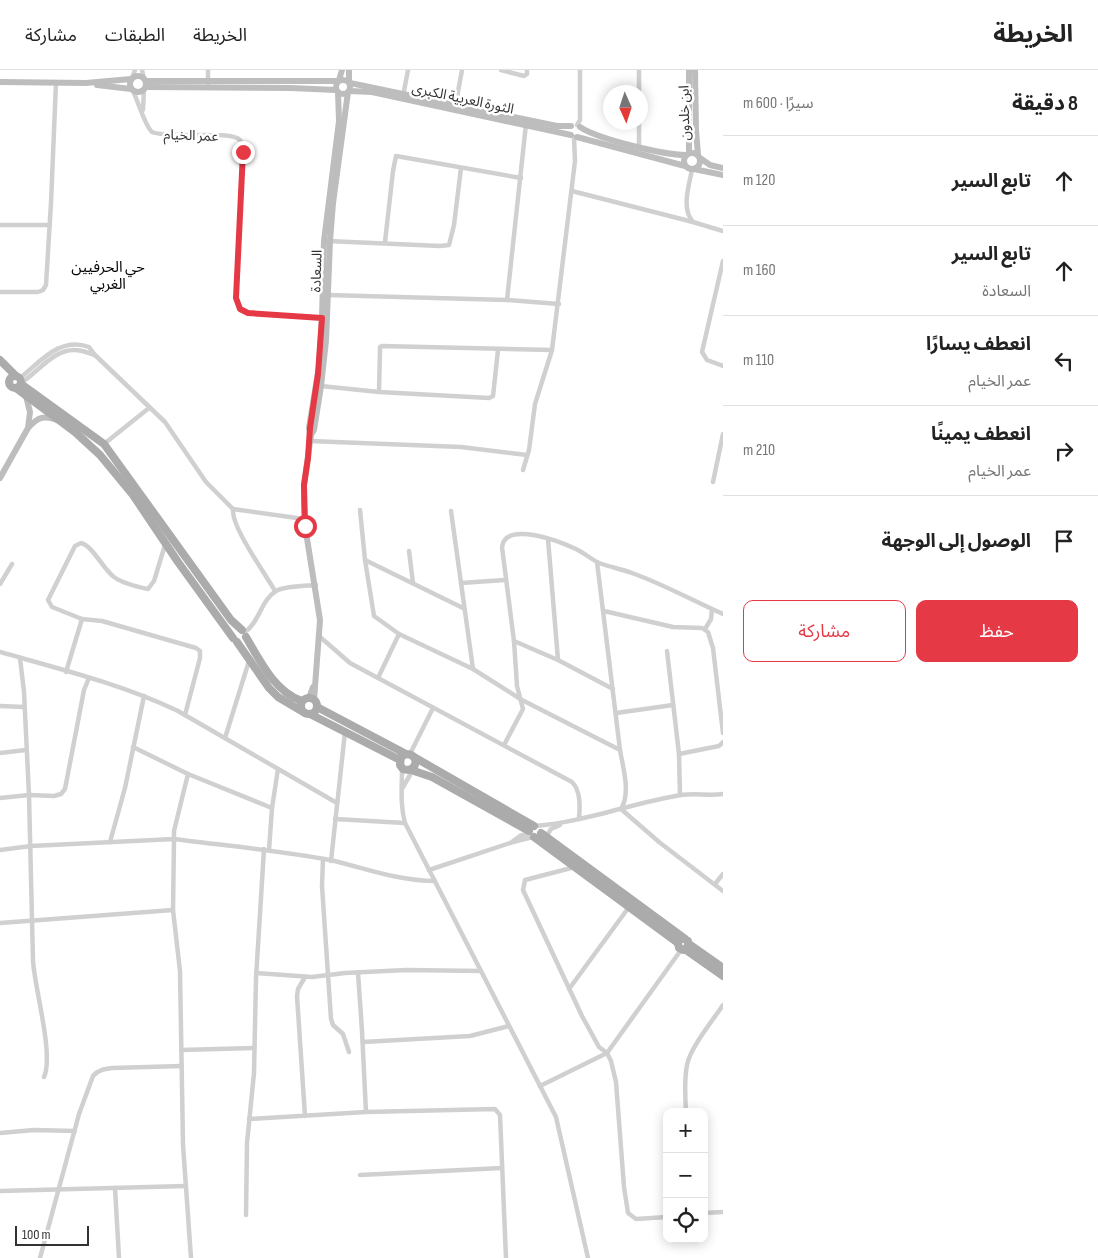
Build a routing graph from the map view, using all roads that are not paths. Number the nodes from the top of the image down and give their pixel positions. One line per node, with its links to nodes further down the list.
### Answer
1 (135, 70): 14 (street)
2 (142, 70): 20 (street)
3 (208, 70): 21 (street)
4 (342, 70): 15 (street)
5 (349, 70): 17 (street)
6 (408, 70): 26 (street)
7 (462, 70): 27 (street)
8 (501, 70): 9 (street)
9 (527, 70)
10 (580, 70): 30 (street)
11 (639, 70): 22 (street)
12 (689, 70): 34 (street, ابن خلدون)
13 (695, 70): 35 (street, ابن خلدون)
14 (132, 78): 19 (street); 20 (street); 23 (street)
15 (338, 81): 17 (street); 21 (street); 24 (street)
16 (0, 82): 18 (street)
17 (349, 82): 25 (street); 26 (street, الثورة العربية الكبرى)
18 (56, 83): 19 (street); 45 (street)
19 (86, 83): 23 (street)
20 (145, 84): 21 (street); 23 (street); 28 (street)
21 (208, 84): 24 (street)
22 (639, 85)
23 (132, 90): 28 (street, عمر الخيام)
24 (337, 91): 25 (street); 47 (street, السعادة)
25 (348, 92): 26 (street, الثورة العربية الكبرى); 47 (street, السعادة)
26 (403, 96): 27 (street, الثورة العربية الكبرى)
27 (455, 107): 29 (street, الثورة العربية الكبرى); 30 (street, الثورة العربية الكبرى)
28 (142, 111): 54 (street, عمر الخيام)
29 (526, 124): 32 (street, الثورة العربية الكبرى); 41 (street)
30 (576, 126): 32 (street); 32 (street); 33 (street, الثورة العربية الكبرى)
31 (639, 130): 33 (street)
32 (574, 136): 36 (street, الثورة العربية الكبرى); 42 (street)
33 (639, 146): 34 (street, الثورة العربية الكبرى)
34 (688, 154): 35 (street); 36 (street)
35 (699, 157): 38 (street); 39 (street)
36 (685, 166): 39 (street)
37 (462, 168): 41 (street); 48 (street); 48 (street)
38 (723, 168)
39 (693, 169): 40 (street); 43 (street)
40 (723, 175)
41 (521, 178): 52 (street)
42 (572, 191): 43 (street); 53 (street)
43 (693, 222): 46 (street)
44 (0, 225): 45 (street)
45 (50, 225): 50 (street)
46 (723, 231)
47 (327, 241): 48 (street); 51 (street, السعادة); 54 (street, السعادة)
48 (385, 242)
49 (723, 261): 58 (street)
50 (0, 292)
51 (328, 295): 52 (street); 61 (street, السعادة)
52 (506, 300): 53 (street)
53 (559, 304): 56 (street)
54 (322, 318): 68 (street, السعادة)
55 (498, 350): 56 (street); 62 (street); 62 (street)
56 (552, 350): 70 (street)
57 (1, 363): 60 (main road)
58 (723, 366)
59 (0, 377): 60 (main road)
60 (19, 382): 63 (main road); 64 (street); 69 (main road)
61 (322, 386): 62 (street); 68 (street, السعادة)
62 (379, 392)
63 (26, 396): 65 (main road); 66 (street)
64 (149, 408): 69 (street); 74 (street)
65 (59, 421): 66 (street); 79 (main road)
66 (28, 428): 72 (street)
67 (723, 434): 73 (street)
68 (310, 438): 70 (street); 77 (street)
69 (104, 444): 96 (main road)
70 (527, 455): 71 (street)
71 (522, 470)
72 (0, 478)
73 (713, 482)
74 (233, 508): 77 (street); 89 (street)
75 (360, 510): 81 (street)
76 (451, 511): 86 (street)
77 (304, 519): 88 (street)
78 (548, 539): 82 (street); 84 (street); 104 (street)
79 (165, 545): 94 (street); 99 (main road)
80 (410, 551): 85 (street)
81 (365, 560): 85 (street); 97 (street)
82 (597, 562): 91 (street); 92 (street)
83 (12, 564): 87 (street)
84 (505, 580): 86 (street); 100 (street)
85 (413, 583): 90 (street)
86 (461, 583): 90 (street)
87 (0, 584)
88 (316, 585): 89 (street); 98 (street)
89 (275, 591): 96 (street)
90 (464, 608): 106 (street)
91 (712, 609): 93 (street); 95 (street)
92 (604, 610): 95 (street); 110 (street)
93 (723, 614)
94 (82, 619): 107 (street); 120 (street)
95 (705, 629): 122 (street)
96 (244, 633): 99 (main road); 99 (main road); 113 (main road)
97 (399, 634): 106 (street); 109 (street)
98 (319, 636): 109 (street); 113 (street)
99 (235, 640): 105 (main road)
100 (514, 641): 104 (street); 112 (street)
101 (667, 650): 114 (street)
102 (0, 652): 103 (street)
103 (20, 658): 107 (street); 116 (street)
104 (558, 660): 110 (street)
105 (249, 661): 119 (main road); 123 (street)
106 (473, 669): 112 (street)
107 (66, 672): 108 (street)
108 (89, 678): 111 (street); 137 (street)
109 (378, 678): 117 (street)
110 (613, 689): 118 (street)
111 (144, 696): 120 (street); 126 (street)
112 (522, 700): 125 (street); 128 (street)
113 (311, 702): 119 (main road); 119 (main road); 131 (main road)
114 (673, 705): 118 (street); 130 (street)
115 (0, 706): 116 (street)
116 (24, 707): 127 (street)
117 (433, 708): 125 (street); 131 (street)
118 (616, 713): 128 (street)
119 (308, 714): 121 (main road)
120 (185, 715): 123 (street)
121 (345, 732): 131 (main road); 140 (street)
122 (723, 733)
123 (225, 738): 132 (street)
124 (722, 744): 130 (street)
125 (504, 745): 144 (street)
126 (133, 747): 134 (street); 149 (street)
127 (26, 750): 129 (street); 137 (street)
128 (620, 750): 142 (street)
129 (0, 753)
130 (679, 754): 138 (street)
131 (407, 756): 133 (main road); 133 (main road); 147 (main road)
132 (278, 769): 140 (street); 141 (street)
133 (407, 770): 135 (street); 135 (street); 147 (main road)
134 (188, 774): 141 (street); 148 (street)
135 (403, 787): 146 (street)
136 (723, 794): 138 (street)
137 (29, 795): 139 (street); 150 (street)
138 (680, 795): 142 (street)
139 (0, 798)
140 (337, 803): 143 (street)
141 (272, 808): 151 (street)
142 (621, 809): 144 (street); 159 (street)
143 (335, 819): 146 (street); 154 (street)
144 (579, 819): 145 (street)
145 (566, 822): 147 (street); 147 (street)
146 (405, 823): 156 (street)
147 (535, 832): 155 (main road); 156 (street); 165 (main road)
148 (174, 839): 149 (street); 151 (street); 162 (street)
149 (110, 842): 150 (street)
150 (31, 846): 152 (street); 163 (street)
151 (267, 849): 153 (street); 168 (street)
152 (0, 850)
153 (322, 859): 154 (street); 170 (street)
154 (331, 861): 158 (street)
155 (574, 867): 161 (main road); 173 (street)
156 (429, 870): 158 (street)
157 (723, 874): 159 (street)
158 (435, 882): 167 (street)
159 (715, 884): 160 (street)
160 (723, 891)
161 (629, 907): 165 (main road); 173 (street)
162 (173, 910): 163 (street); 178 (street)
163 (32, 920): 164 (street); 182 (street)
164 (0, 923)
165 (684, 945): 166 (main road); 171 (main road); 180 (street)
166 (723, 968)
167 (481, 971): 169 (street); 175 (street)
168 (256, 973): 172 (street); 177 (street)
169 (358, 973): 170 (street); 176 (street)
170 (328, 975): 172 (street); 179 (street)
171 (723, 976)
172 (305, 977): 186 (street)
173 (569, 989): 180 (street)
174 (723, 1005): 184 (street)
175 (509, 1026): 176 (street); 183 (street)
176 (363, 1042): 185 (street)
177 (254, 1048): 178 (street); 187 (street)
178 (181, 1050): 181 (street)
179 (349, 1052)
180 (607, 1053): 183 (street); 199 (street)
181 (182, 1066): 188 (street); 192 (street)
182 (44, 1077)
183 (540, 1086): 204 (street)
184 (686, 1108)
185 (366, 1112): 186 (street); 190 (street)
186 (305, 1116): 187 (street)
187 (249, 1119): 198 (street)
188 (75, 1131): 189 (street); 194 (street)
189 (0, 1133)
190 (502, 1168): 191 (street); 203 (street)
191 (360, 1174)
192 (186, 1186): 193 (street); 202 (street)
193 (115, 1188): 194 (street); 201 (street)
194 (58, 1189): 195 (street); 200 (street)
195 (0, 1191)
196 (723, 1212): 197 (street)
197 (708, 1213)
198 (246, 1215)
199 (663, 1217)
200 (40, 1258)
201 (119, 1258)
202 (191, 1258)
203 (506, 1258)
204 (588, 1258)

